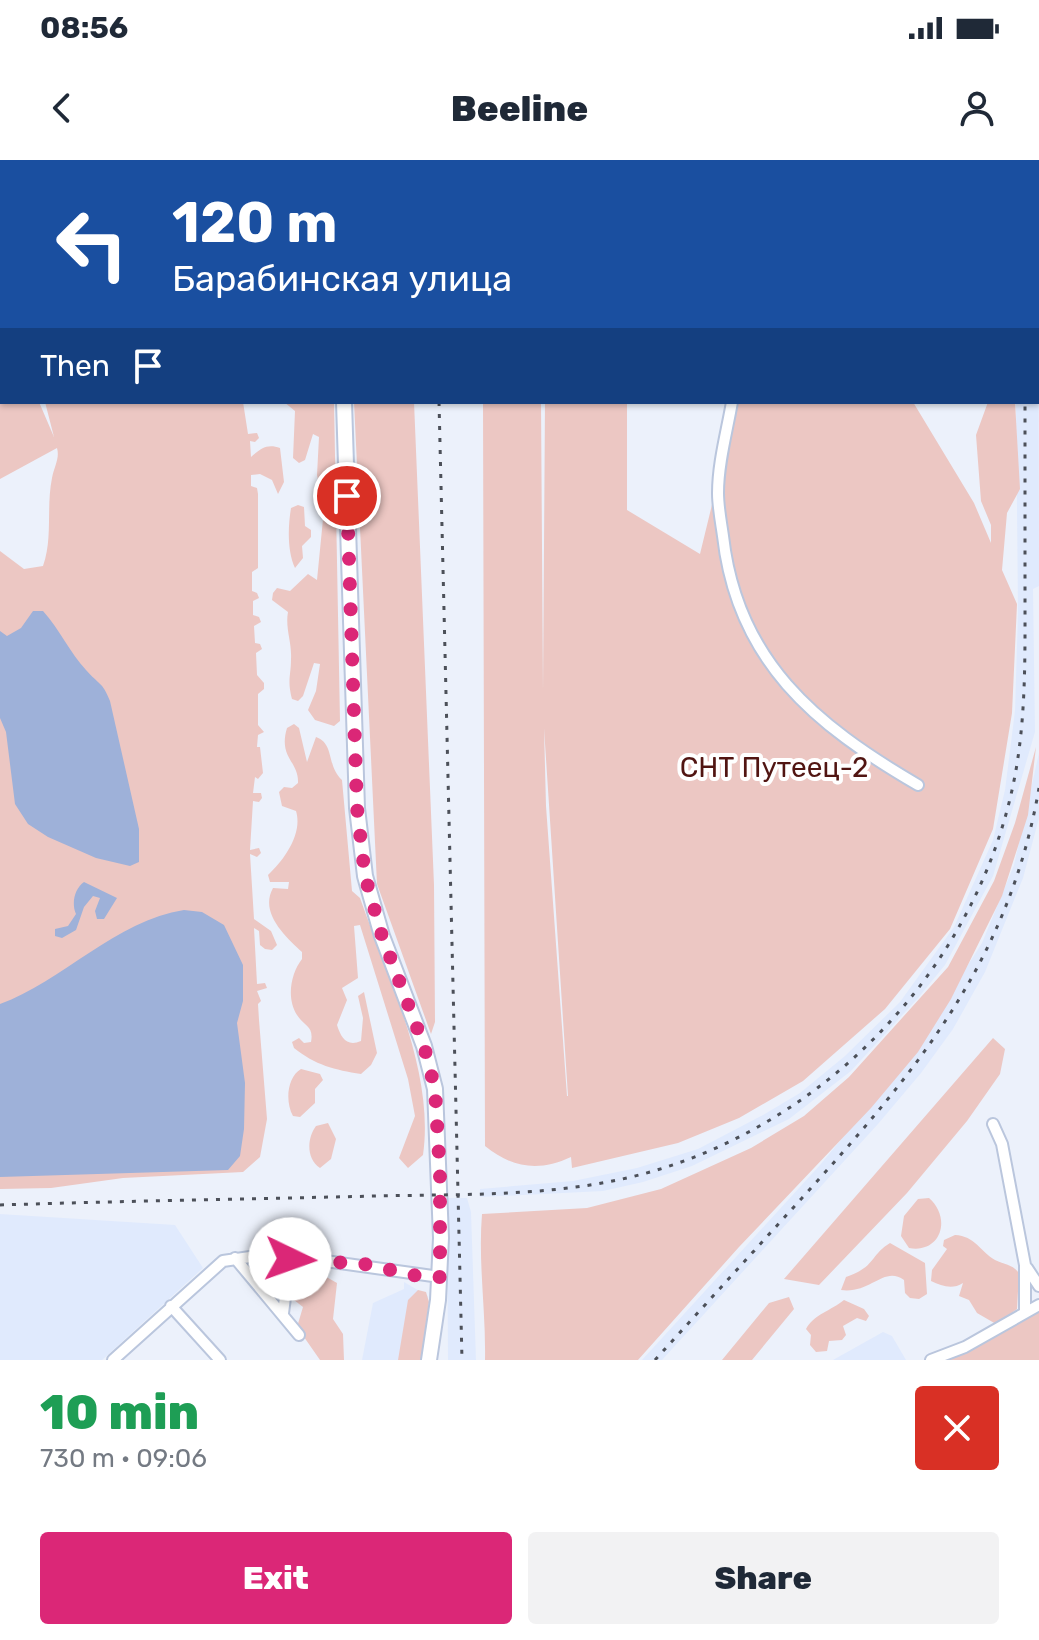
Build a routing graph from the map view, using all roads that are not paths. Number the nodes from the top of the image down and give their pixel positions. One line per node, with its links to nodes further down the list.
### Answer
1 (344, 404): 8 (main road)
2 (732, 404): 3 (street)
3 (918, 785)
4 (993, 1124): 7 (street)
5 (235, 1258): 6 (street); 11 (street); 12 (street)
6 (290, 1259): 8 (street); 12 (street)
7 (1025, 1265): 9 (street); 13 (street)
8 (440, 1277): 17 (main road)
9 (1039, 1286)
10 (1039, 1305): 13 (street)
11 (171, 1306): 15 (street); 16 (street)
12 (283, 1313): 14 (street)
13 (1025, 1313): 18 (street)
14 (299, 1335)
15 (113, 1360)
16 (220, 1360)
17 (429, 1360)
18 (931, 1360)

